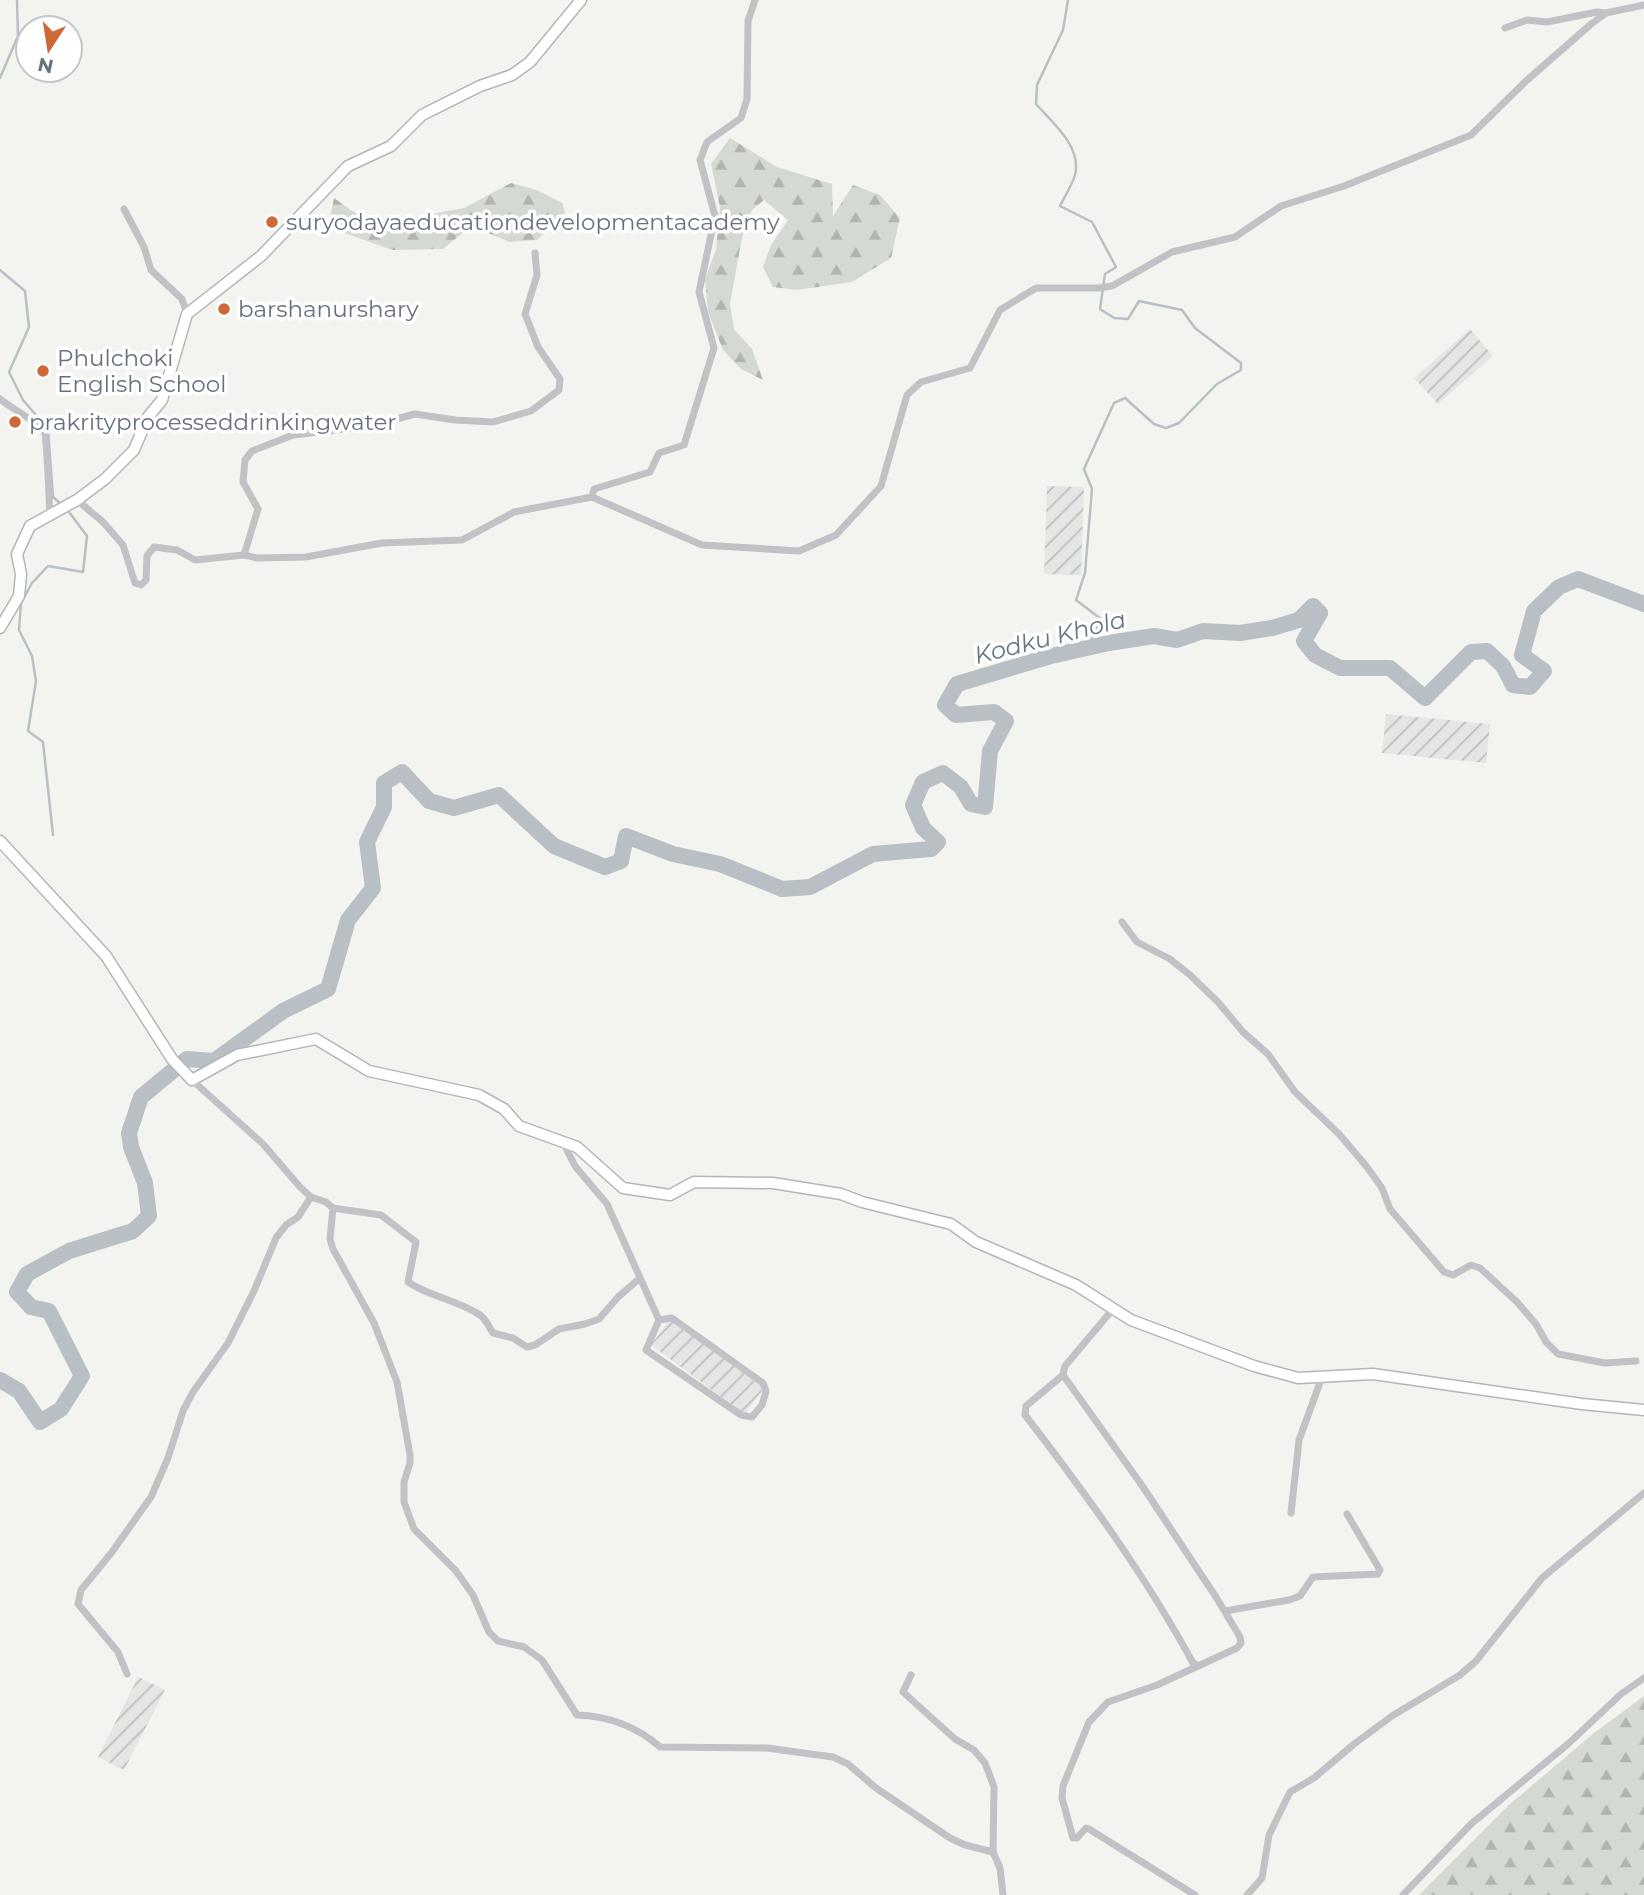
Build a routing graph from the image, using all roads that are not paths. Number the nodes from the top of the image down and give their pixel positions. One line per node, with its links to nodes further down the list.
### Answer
1 (581, 0): 8 (street)
2 (755, 0): 10 (street)
3 (1644, 5): 4 (street)
4 (1606, 13): 5 (street); 10 (street)
5 (1505, 28)
6 (124, 209): 8 (street)
7 (535, 253): 13 (street)
8 (187, 314): 11 (street)
9 (0, 399): 12 (street)
10 (592, 497): 13 (street)
11 (77, 500): 12 (street); 13 (street)
12 (57, 510): 14 (street)
13 (244, 555)
14 (0, 628)
15 (0, 841): 17 (street)
16 (1122, 922): 24 (street)
17 (188, 1077): 18 (street); 19 (street)
18 (563, 1142): 21 (street); 22 (street)
19 (311, 1197): 20 (street); 33 (street)
20 (333, 1208): 21 (street); 36 (street)
21 (639, 1279): 23 (street)
22 (1113, 1309): 25 (street); 26 (street)
23 (659, 1320): 23 (street)
24 (1636, 1361)
25 (1063, 1375): 31 (street); 32 (street)
26 (1322, 1377): 27 (street); 29 (street)
27 (1644, 1410)
28 (1644, 1493): 39 (street)
29 (1291, 1513)
30 (1347, 1514): 31 (street)
31 (1225, 1611): 32 (street)
32 (1197, 1665): 38 (street)
33 (127, 1674)
34 (911, 1675): 36 (street)
35 (1644, 1678): 40 (street)
36 (993, 1852): 37 (street)
37 (1003, 1895)
38 (1195, 1895)
39 (1247, 1895)
40 (1403, 1895)

